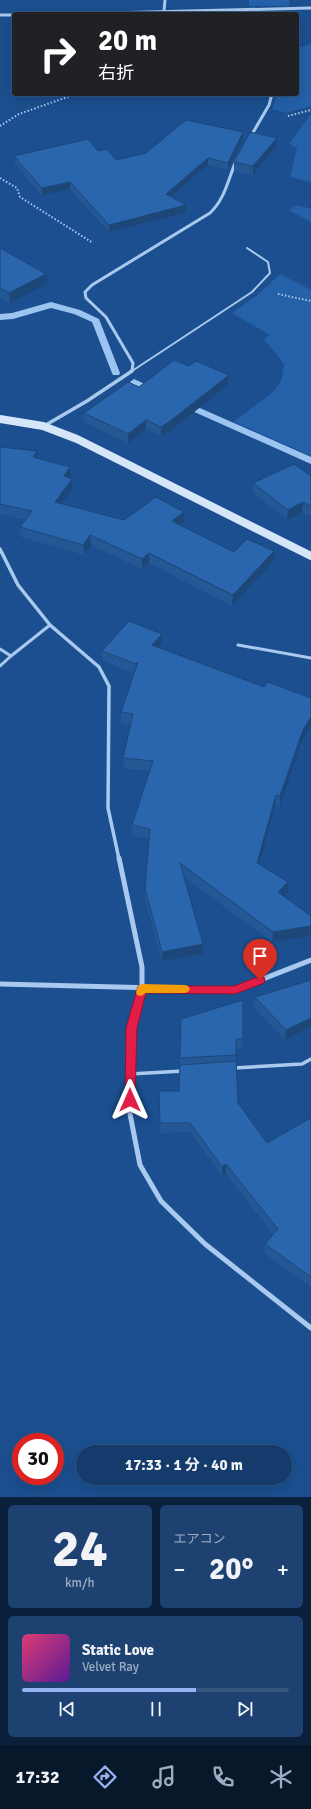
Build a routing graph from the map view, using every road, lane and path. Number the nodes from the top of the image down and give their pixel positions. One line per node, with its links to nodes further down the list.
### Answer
1 (165, 0): 4 (street)
2 (311, 8): 3 (street)
3 (252, 9): 4 (street); 6 (street)
4 (164, 11): 5 (street)
5 (132, 12)
6 (253, 12)
7 (0, 15): 8 (street)
8 (12, 15)
9 (70, 96): 11 (path)
10 (271, 96): 12 (street)
11 (0, 126)
12 (249, 139)
13 (239, 155): 19 (street)
14 (0, 178): 15 (path)
15 (93, 243)
16 (247, 248): 17 (lane)
17 (255, 289): 18 (path); 19 (lane)
18 (311, 301)
19 (132, 371): 21 (street)
20 (0, 419): 21 (street)
21 (43, 426): 23 (street)
22 (0, 549): 24 (street)
23 (311, 556)
24 (50, 625): 27 (lane); 32 (street)
25 (238, 645): 28 (lane)
26 (0, 649): 27 (lane)
27 (11, 656): 29 (lane)
28 (311, 658)
29 (0, 666)
30 (311, 960): 32 (street)
31 (0, 984): 32 (street)
32 (142, 988): 36 (street)
33 (311, 1059): 34 (lane)
34 (232, 1068)
35 (185, 1071): 36 (lane)
36 (130, 1074): 37 (street)
37 (311, 1328)

